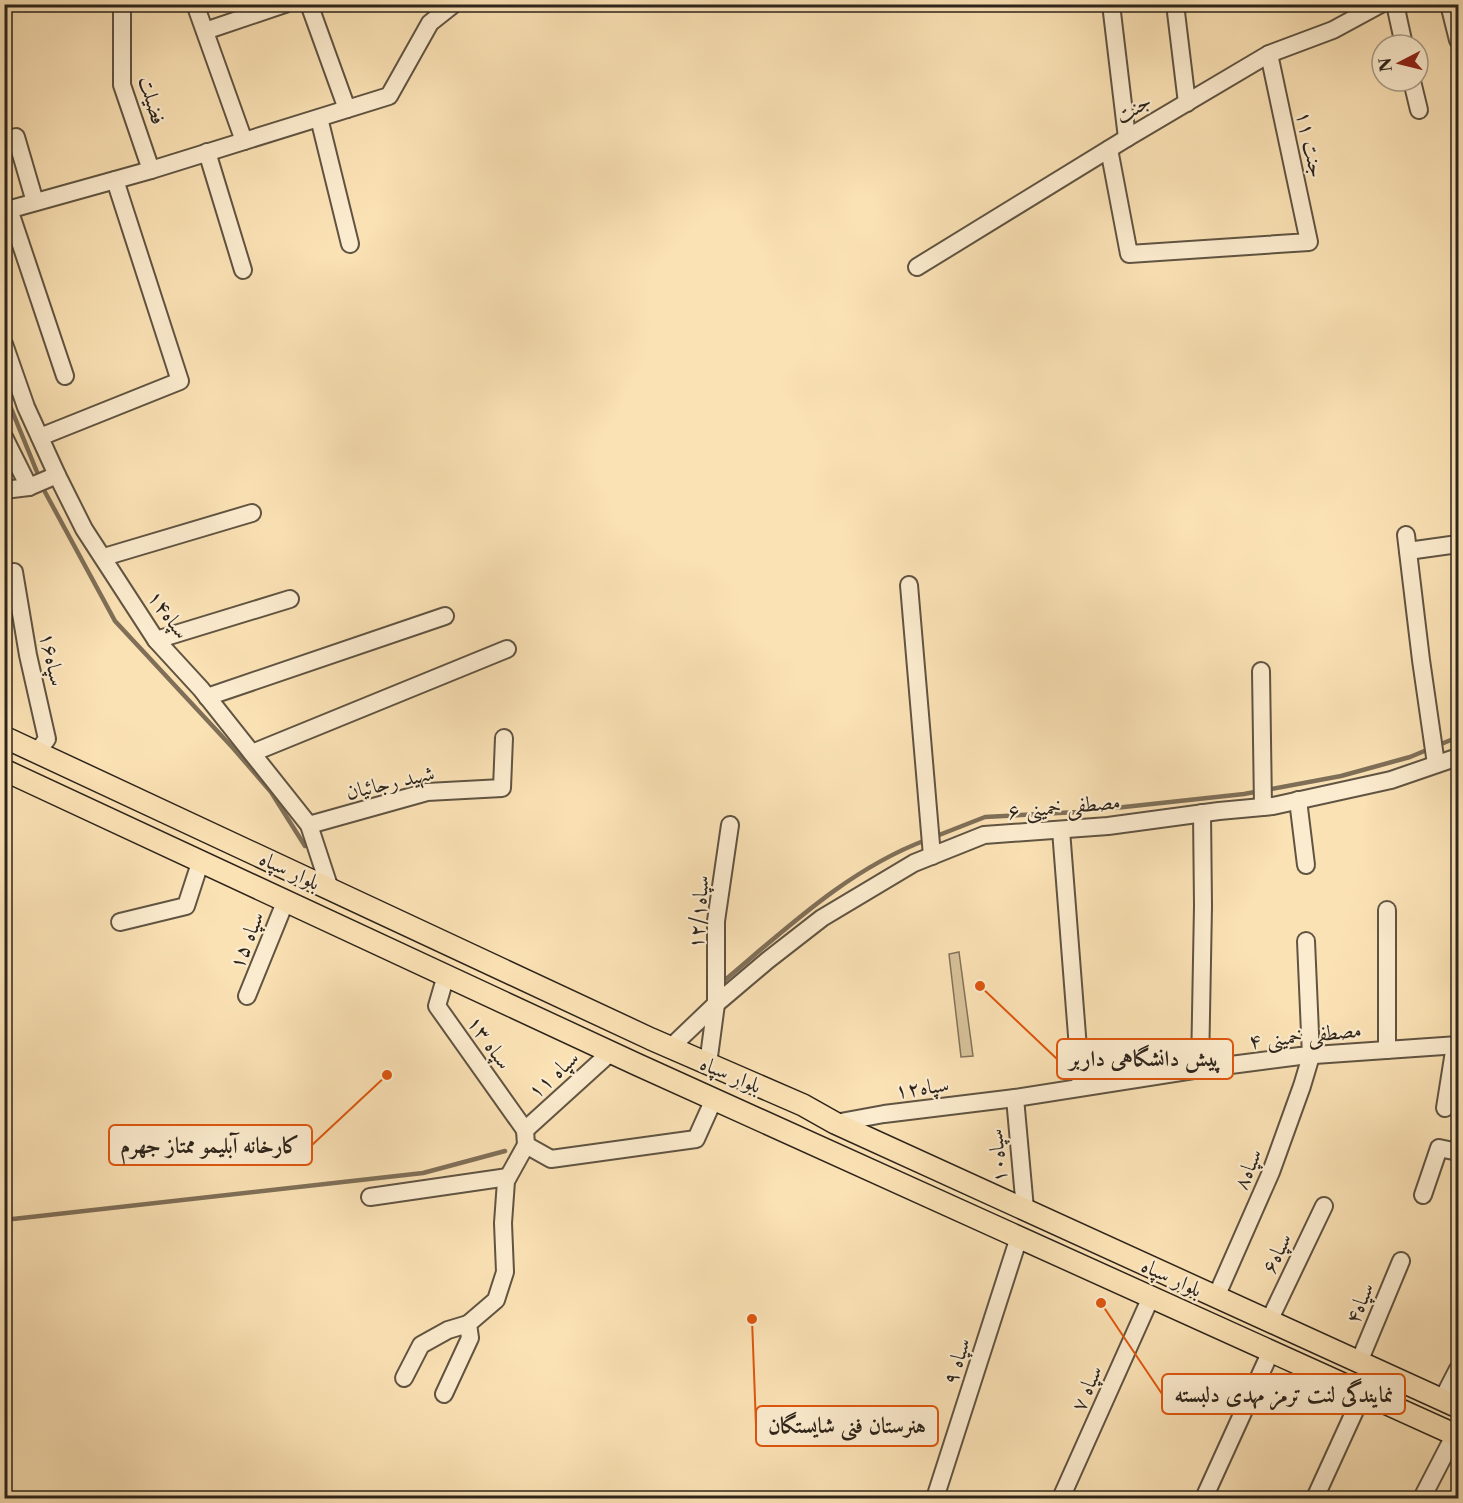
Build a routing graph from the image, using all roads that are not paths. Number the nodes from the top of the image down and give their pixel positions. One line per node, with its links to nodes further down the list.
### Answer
1 (122, 4): 25 (street, فضیلت)
2 (195, 4): 11 (street)
3 (285, 4): 11 (street)
4 (309, 4): 17 (street)
5 (454, 4): 17 (street)
6 (1111, 4): 21 (street)
7 (1175, 4): 16 (street)
8 (1381, 4): 14 (street, جنت)
9 (1395, 4): 12 (street)
10 (1449, 4): 13 (street)
11 (205, 31): 22 (street)
12 (1401, 33)
13 (1458, 40)
14 (1269, 54): 16 (street, جنت); 23 (street, جنت ۱۱)
15 (1415, 93): 18 (street)
16 (1187, 103): 21 (street, جنت)
17 (347, 109): 19 (street)
18 (1419, 110)
19 (319, 118): 22 (street); 29 (street)
20 (16, 136): 27 (street)
21 (1127, 138): 23 (street, جنت)
22 (244, 141): 24 (street)
23 (1109, 149): 30 (street, جنت)
24 (207, 152): 25 (street); 31 (street)
25 (151, 170): 26 (street)
26 (115, 180): 27 (street); 35 (street)
27 (35, 202): 28 (street)
28 (7, 210): 33 (street)
29 (350, 244)
30 (917, 267)
31 (243, 270)
32 (4, 344): 35 (street, سپاه۱۴)
33 (65, 376)
34 (4, 437): 37 (street)
35 (40, 437): 36 (street, سپاه۱۴)
36 (57, 475): 37 (street); 41 (street, سپاه۱۴)
37 (29, 487): 38 (street)
38 (4, 490)
39 (252, 513): 41 (street)
40 (1458, 544): 55 (street)
41 (104, 557): 46 (street, سپاه۱۴)
42 (14, 572): 52 (street, سپاه۱۶)
43 (909, 585): 63 (street)
44 (290, 598): 46 (street)
45 (445, 616): 49 (street)
46 (156, 640): 49 (street, سپاه۱۴)
47 (507, 649): 53 (street)
48 (1261, 671): 58 (street)
49 (207, 697): 53 (street, سپاه۱۴)
50 (4, 737): 52 (main road, بلوار سپاه)
51 (504, 738): 60 (street, شهید رجائیان)
52 (37, 752): 66 (main road, بلوار سپاه)
53 (252, 753): 60 (street, سپاه۱۴)
54 (1458, 756): 55 (street, مصطفی خمینی ۶)
55 (1436, 764): 57 (street, مصطفی خمینی ۶)
56 (4, 770): 64 (main road, بلوار سپاه)
57 (1298, 800): 58 (street, مصطفی خمینی ۶); 65 (street)
58 (1263, 807): 59 (street, مصطفی خمینی ۶)
59 (1202, 813): 62 (street, مصطفی خمینی ۶); 80 (street)
60 (309, 825): 66 (street, سپاه۱۴)
61 (730, 825): 73 (street, سپاه۱۲/۱)
62 (1061, 830): 63 (street, مصطفی خمینی ۶); 81 (street)
63 (932, 856): 73 (street, مصطفی خمینی ۶)
64 (201, 860): 67 (main road, بلوار سپاه); 69 (street)
65 (1306, 865)
66 (330, 889): 75 (main road, بلوار سپاه)
67 (286, 900): 71 (main road, بلوار سپاه); 72 (street, سپاه ۱۵)
68 (1387, 910): 76 (street)
69 (120, 922)
70 (1306, 941): 78 (street, سپاه۸)
71 (446, 975): 77 (main road, بلوار سپاه); 86 (street, سپاه ۱۳)
72 (247, 996)
73 (716, 1004): 75 (street); 79 (street, سپاه۱۲/۱)
74 (1457, 1045): 76 (street, مصطفی خمینی ۴); 84 (street)
75 (670, 1048): 79 (main road, بلوار سپاه)
76 (1387, 1050): 78 (street, مصطفی خمینی ۴)
77 (611, 1052): 83 (main road, بلوار سپاه); 86 (street, سپاه ۱۱)
78 (1311, 1056): 80 (street, مصطفی خمینی ۴); 97 (street, سپاه۸)
79 (708, 1064): 85 (main road, بلوار سپاه)
80 (1200, 1069): 81 (street, مصطفی خمینی ۴)
81 (1081, 1088): 82 (street, مصطفی خمینی ۴)
82 (1014, 1098): 85 (street, سپاه۱۲); 93 (street, سپاه۱۰)
83 (714, 1099): 86 (street); 87 (main road, بلوار سپاه)
84 (1445, 1108)
85 (835, 1123): 87 (main road); 93 (main road, بلوار سپاه)
86 (525, 1138): 89 (street, سپاه ۱۱)
87 (819, 1147): 94 (main road, بلوار سپاه)
88 (1458, 1152): 90 (street)
89 (508, 1176): 91 (street); 99 (street)
90 (1423, 1195)
91 (370, 1197)
92 (1324, 1206): 98 (street, سپاه۶)
93 (1025, 1209): 97 (main road, بلوار سپاه)
94 (1019, 1237): 96 (main road, بلوار سپاه); 108 (street, سپاه ۹)
95 (1401, 1261): 101 (street, سپاه۴)
96 (1151, 1297): 100 (main road, بلوار سپاه); 109 (street, سپاه ۷)
97 (1216, 1297): 98 (main road, بلوار سپاه)
98 (1269, 1321): 101 (main road, بلوار سپاه)
99 (468, 1324): 103 (street); 105 (street)
100 (1271, 1351): 104 (main road, بلوار سپاه); 110 (street)
101 (1359, 1362): 106 (main road, بلوار سپاه)
102 (1458, 1370): 106 (street)
103 (404, 1378)
104 (1363, 1393): 107 (main road, بلوار سپاه); 111 (street)
105 (444, 1394)
106 (1450, 1403)
107 (1457, 1435): 112 (street)
108 (935, 1498)
109 (1061, 1498)
110 (1204, 1498)
111 (1315, 1498)
112 (1422, 1498)

